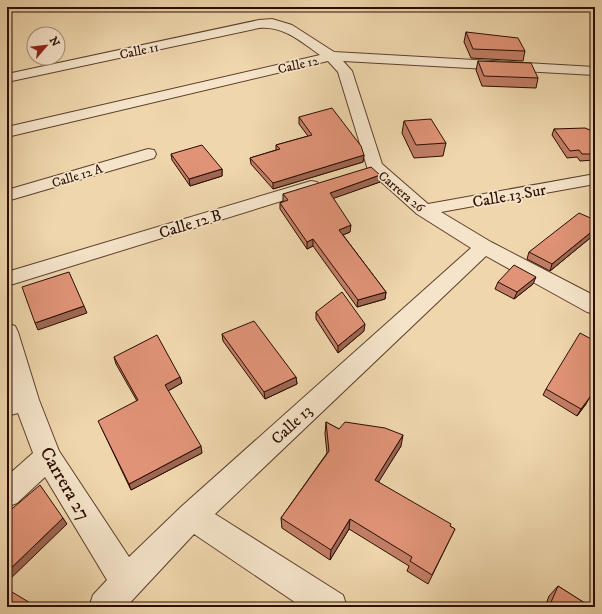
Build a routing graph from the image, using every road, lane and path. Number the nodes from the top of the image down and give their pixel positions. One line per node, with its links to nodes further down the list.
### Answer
1 (272, 23): 2 (street, Carrera 26); 4 (street, Calle 11)
2 (331, 56): 3 (street, Calle 12); 5 (street, Calle 12); 10 (street, Carrera 26)
3 (595, 71)
4 (7, 78)
5 (7, 132)
6 (148, 154): 9 (street, Calle 12 A)
7 (328, 180): 12 (street, Calle 12 B)
8 (595, 180): 10 (street, Calle 13 Sur)
9 (7, 196)
10 (424, 210): 11 (street, Carrera 26)
11 (484, 247): 13 (street, Carrera 26); 18 (street, Calle 13)
12 (7, 280)
13 (595, 306)
14 (7, 332): 15 (street, Carrera 27)
15 (17, 402): 16 (street, Carrera 27)
16 (48, 457): 17 (street); 19 (street, Carrera 27)
17 (7, 494)
18 (192, 516): 19 (street, Calle 13); 21 (street)
19 (126, 582): 20 (street, Calle 13)
20 (105, 607)
21 (331, 607)

